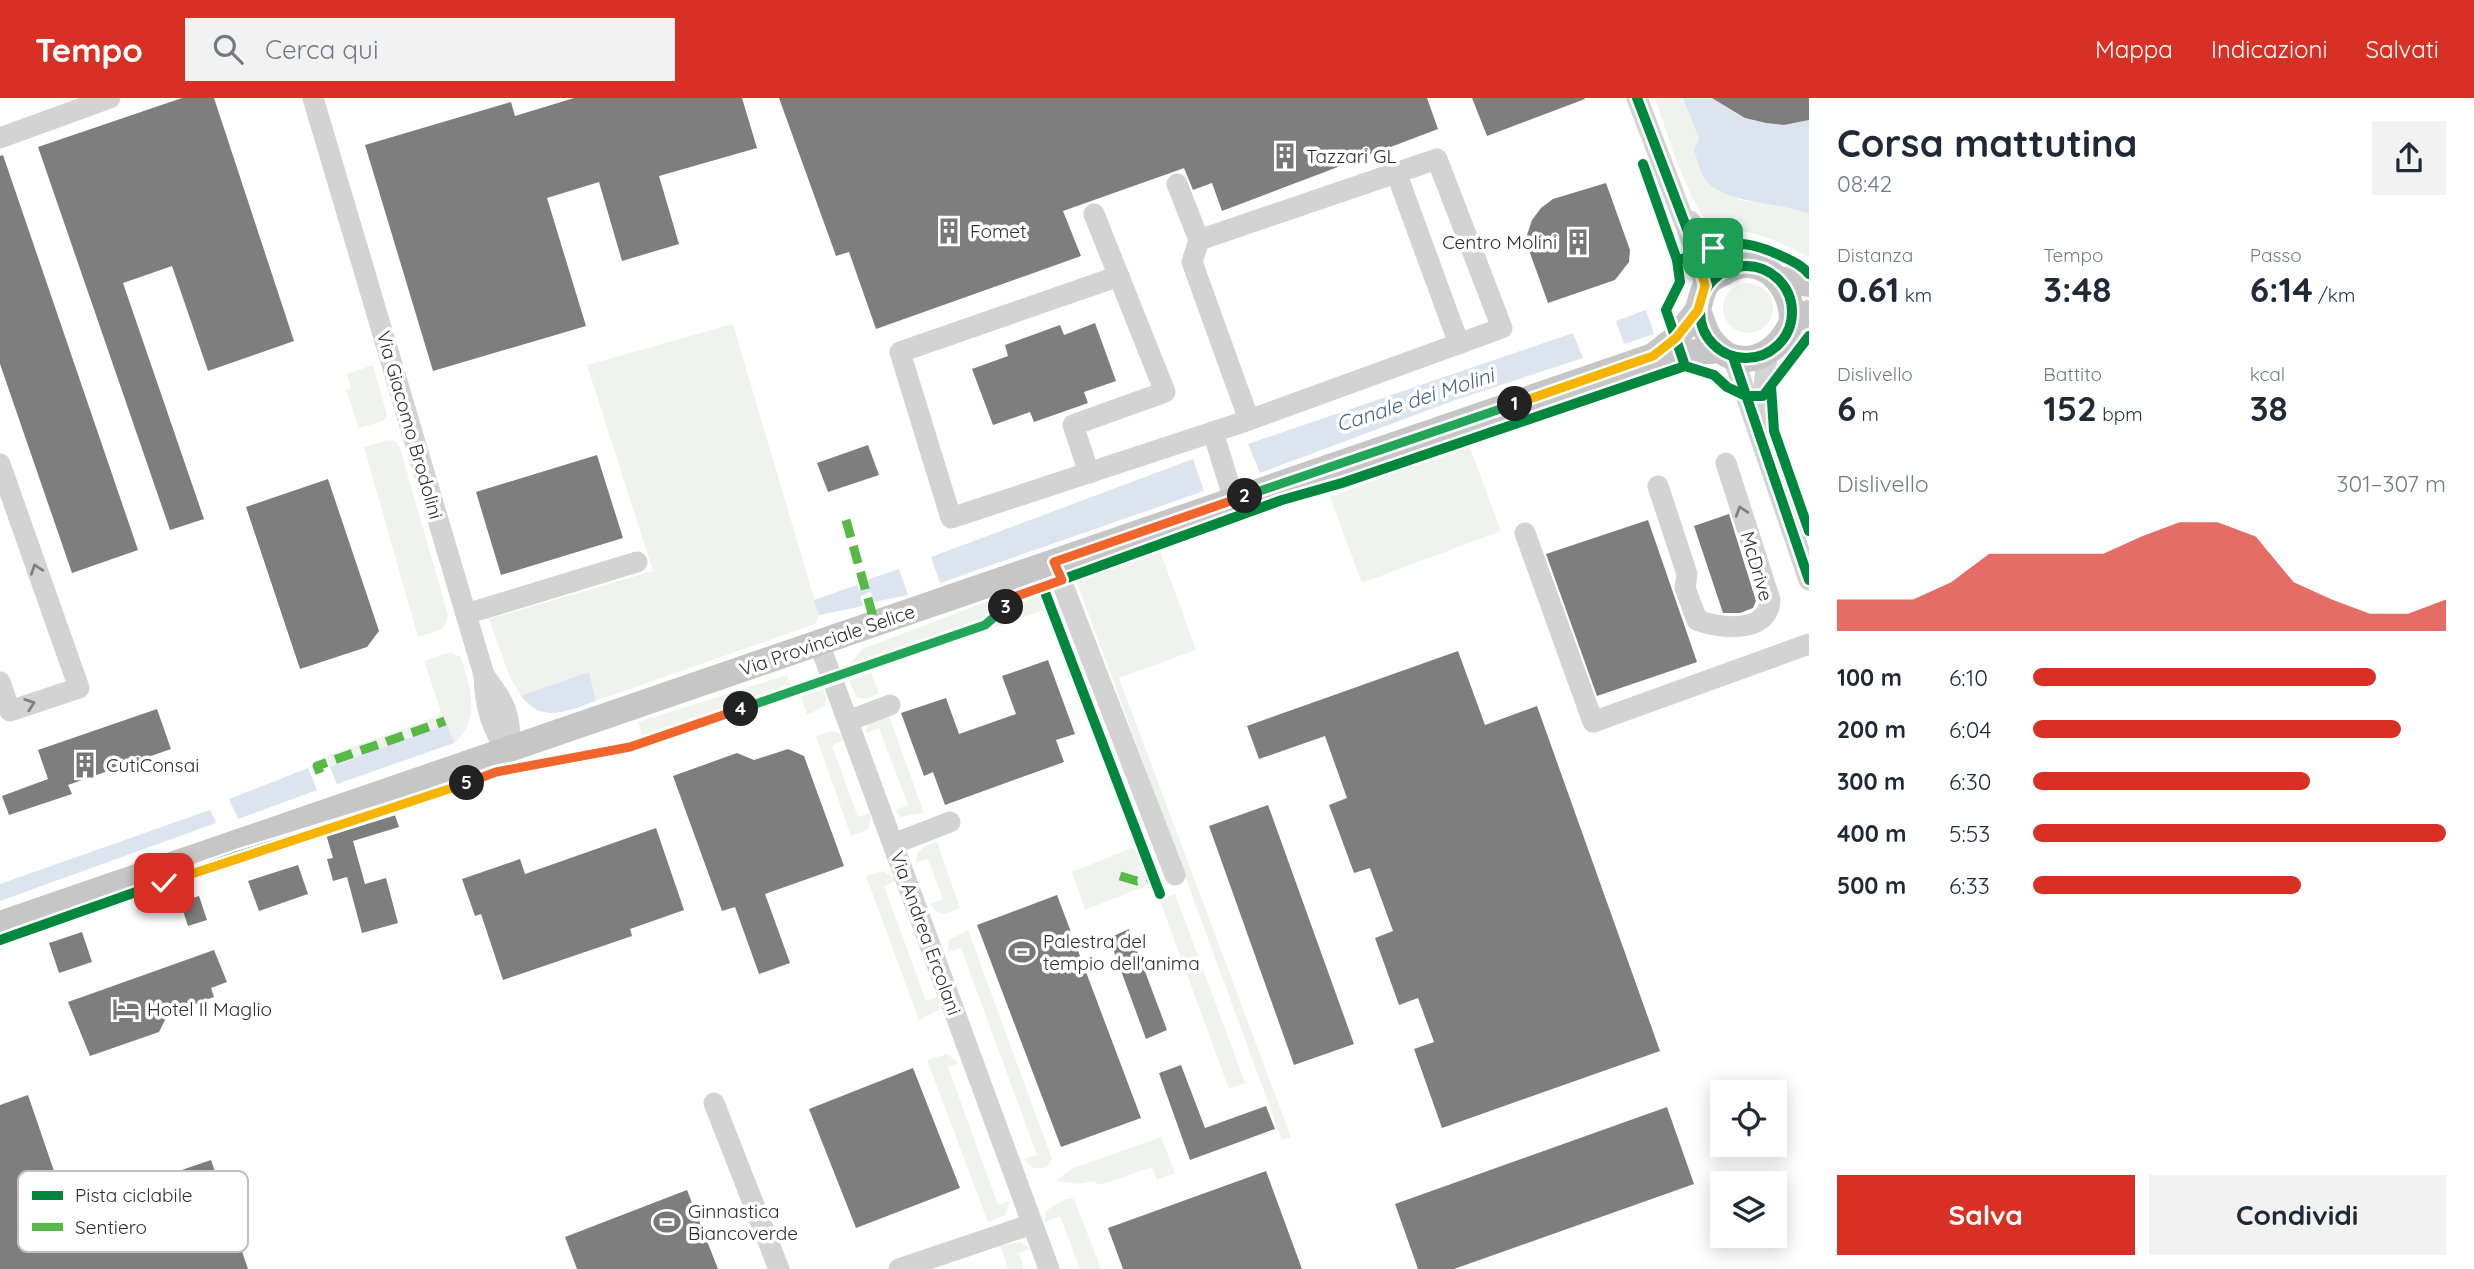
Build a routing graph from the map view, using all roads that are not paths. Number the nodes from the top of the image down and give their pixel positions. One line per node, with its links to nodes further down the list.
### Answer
1 (110, 98): 4 (street)
2 (313, 98): 32 (street, Via Giacomo Brodolini)
3 (1637, 98): 7 (street)
4 (0, 138)
5 (1396, 172): 9 (street); 16 (street); 16 (street)
6 (1177, 184): 9 (street)
7 (1679, 209): 10 (street); 14 (street)
8 (1094, 214): 11 (street)
9 (1199, 240): 20 (street)
10 (1736, 265): 12 (main road); 14 (main road, Via Provinciale Selice)
11 (1119, 276): 25 (street); 25 (street)
12 (1779, 279): 13 (main road); 15 (main road)
13 (1809, 284)
14 (1702, 298): 17 (main road); 19 (main road, Via Provinciale Selice)
15 (1800, 317): 18 (main road)
16 (1459, 344): 20 (street)
17 (1727, 354): 18 (main road, Via Provinciale Selice); 19 (main road, Via Provinciale Selice); 22 (street)
18 (1767, 354): 22 (street)
19 (1653, 356): 27 (main road, Via Provinciale Selice)
20 (1249, 420): 21 (street)
21 (1213, 432): 25 (street); 27 (street)
22 (1760, 434): 31 (street)
23 (1726, 463): 26 (street, McDrive, one-way to 23)
24 (0, 464): 35 (street, one-way to 24)
25 (1089, 473)
26 (1658, 486)
27 (1234, 500): 30 (main road, Via Provinciale Selice)
28 (1525, 533): 34 (street)
29 (637, 562): 32 (street)
30 (1054, 562): 33 (main road, Via Provinciale Selice); 44 (street)
31 (1809, 580)
32 (466, 614): 38 (street, Via Giacomo Brodolini)
33 (819, 643): 37 (street, Via Andrea Ercolani); 39 (main road, Via Provinciale Selice)
34 (1809, 644)
35 (0, 682)
36 (890, 705): 37 (street)
37 (848, 722): 43 (street, Via Andrea Ercolani)
38 (501, 724): 39 (street); 40 (street); 41 (street)
39 (541, 738): 40 (main road, Via Provinciale Selice)
40 (508, 749): 41 (main road, Via Provinciale Selice)
41 (481, 759): 45 (main road, Via Provinciale Selice)
42 (950, 822): 43 (street)
43 (893, 844): 47 (street, Via Andrea Ercolani)
44 (1175, 875)
45 (0, 924)
46 (714, 1102): 48 (street)
47 (1032, 1223): 49 (street); 50 (street, Via Andrea Ercolani)
48 (779, 1269)
49 (899, 1269)
50 (1049, 1269)

